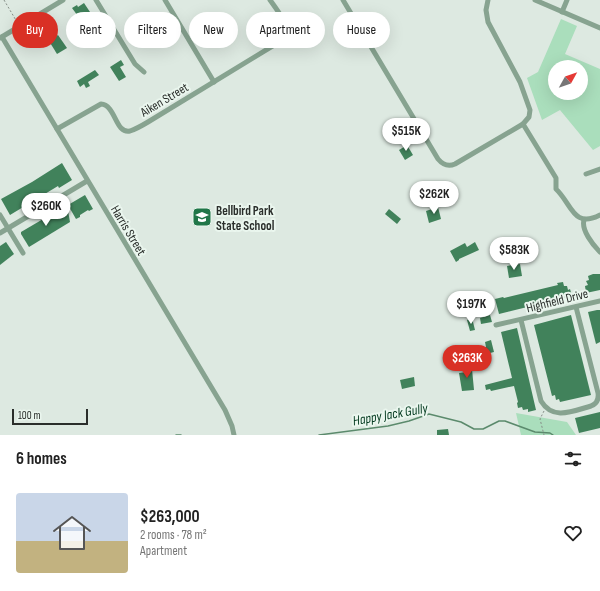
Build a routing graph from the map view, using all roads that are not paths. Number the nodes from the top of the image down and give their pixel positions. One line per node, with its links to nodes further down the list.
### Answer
1 (62, 0): 11 (street)
2 (96, 0): 12 (street)
3 (165, 0): 13 (street)
4 (270, 0): 13 (street, Aiken Street)
5 (342, 0): 14 (street)
6 (488, 0): 14 (street)
7 (535, 0): 9 (street)
8 (567, 0): 9 (street)
9 (562, 12): 10 (street)
10 (600, 28)
11 (1, 38): 15 (street, Harris Street)
12 (144, 72)
13 (214, 82): 15 (street, Aiken Street)
14 (524, 124): 21 (street)
15 (57, 129): 18 (street, Harris Street)
16 (600, 169): 17 (street)
17 (586, 174)
18 (88, 181): 22 (street); 31 (street, Harris Street)
19 (0, 215): 22 (street)
20 (600, 215): 21 (street)
21 (584, 220): 24 (street)
22 (8, 228): 23 (street); 25 (street)
23 (0, 233)
24 (600, 252)
25 (23, 253)
26 (600, 301): 27 (street, Highfield Drive)
27 (576, 307): 28 (street, Highfield Drive); 30 (street)
28 (521, 320): 29 (street, Highfield Drive); 30 (street)
29 (496, 325)
30 (599, 400)
31 (234, 435)

